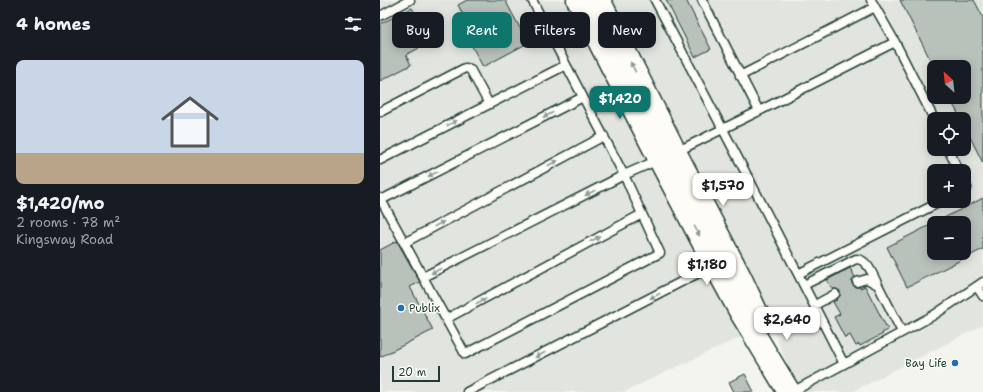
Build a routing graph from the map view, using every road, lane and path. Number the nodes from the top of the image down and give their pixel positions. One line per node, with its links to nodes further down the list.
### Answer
1 (410, 0): 8 (lane)
2 (532, 0): 10 (lane)
3 (578, 0): 19 (street)
4 (599, 0): 19 (street, one-way to 4)
5 (655, 0): 17 (lane)
6 (702, 0): 11 (lane)
7 (873, 3): 9 (lane); 11 (lane)
8 (380, 16)
9 (894, 42): 14 (lane); 16 (lane)
10 (566, 65): 12 (lane); 13 (lane)
11 (740, 76): 14 (lane)
12 (583, 97): 18 (lane); 22 (lane, one-way to 22)
13 (489, 104): 15 (lane); 20 (lane, one-way to 13)
14 (759, 111): 17 (lane)
15 (380, 112)
16 (930, 112)
17 (723, 129): 19 (lane); 27 (lane)
18 (604, 136): 21 (lane); 25 (lane, one-way to 18)
19 (668, 156): 21 (lane); 26 (street, one-way to 26); 40 (street)
20 (380, 160)
21 (624, 175): 24 (lane); 28 (lane, one-way to 28)
22 (381, 199): 25 (lane)
23 (928, 208): 27 (lane)
24 (642, 214): 36 (lane, one-way to 24); 36 (lane)
25 (404, 243): 28 (lane)
26 (715, 265): 39 (lane, one-way to 39); 40 (street)
27 (798, 274): 32 (lane)
28 (423, 277): 36 (lane)
29 (858, 282): 31 (lane)
30 (980, 284): 34 (lane); 37 (lane)
31 (878, 285): 32 (lane); 37 (lane)
32 (804, 286): 35 (lane)
33 (835, 294): 35 (lane)
34 (983, 296)
35 (814, 305): 38 (lane)
36 (446, 319)
37 (902, 332): 38 (lane)
38 (844, 364): 40 (lane)
39 (467, 392)
40 (790, 392)

